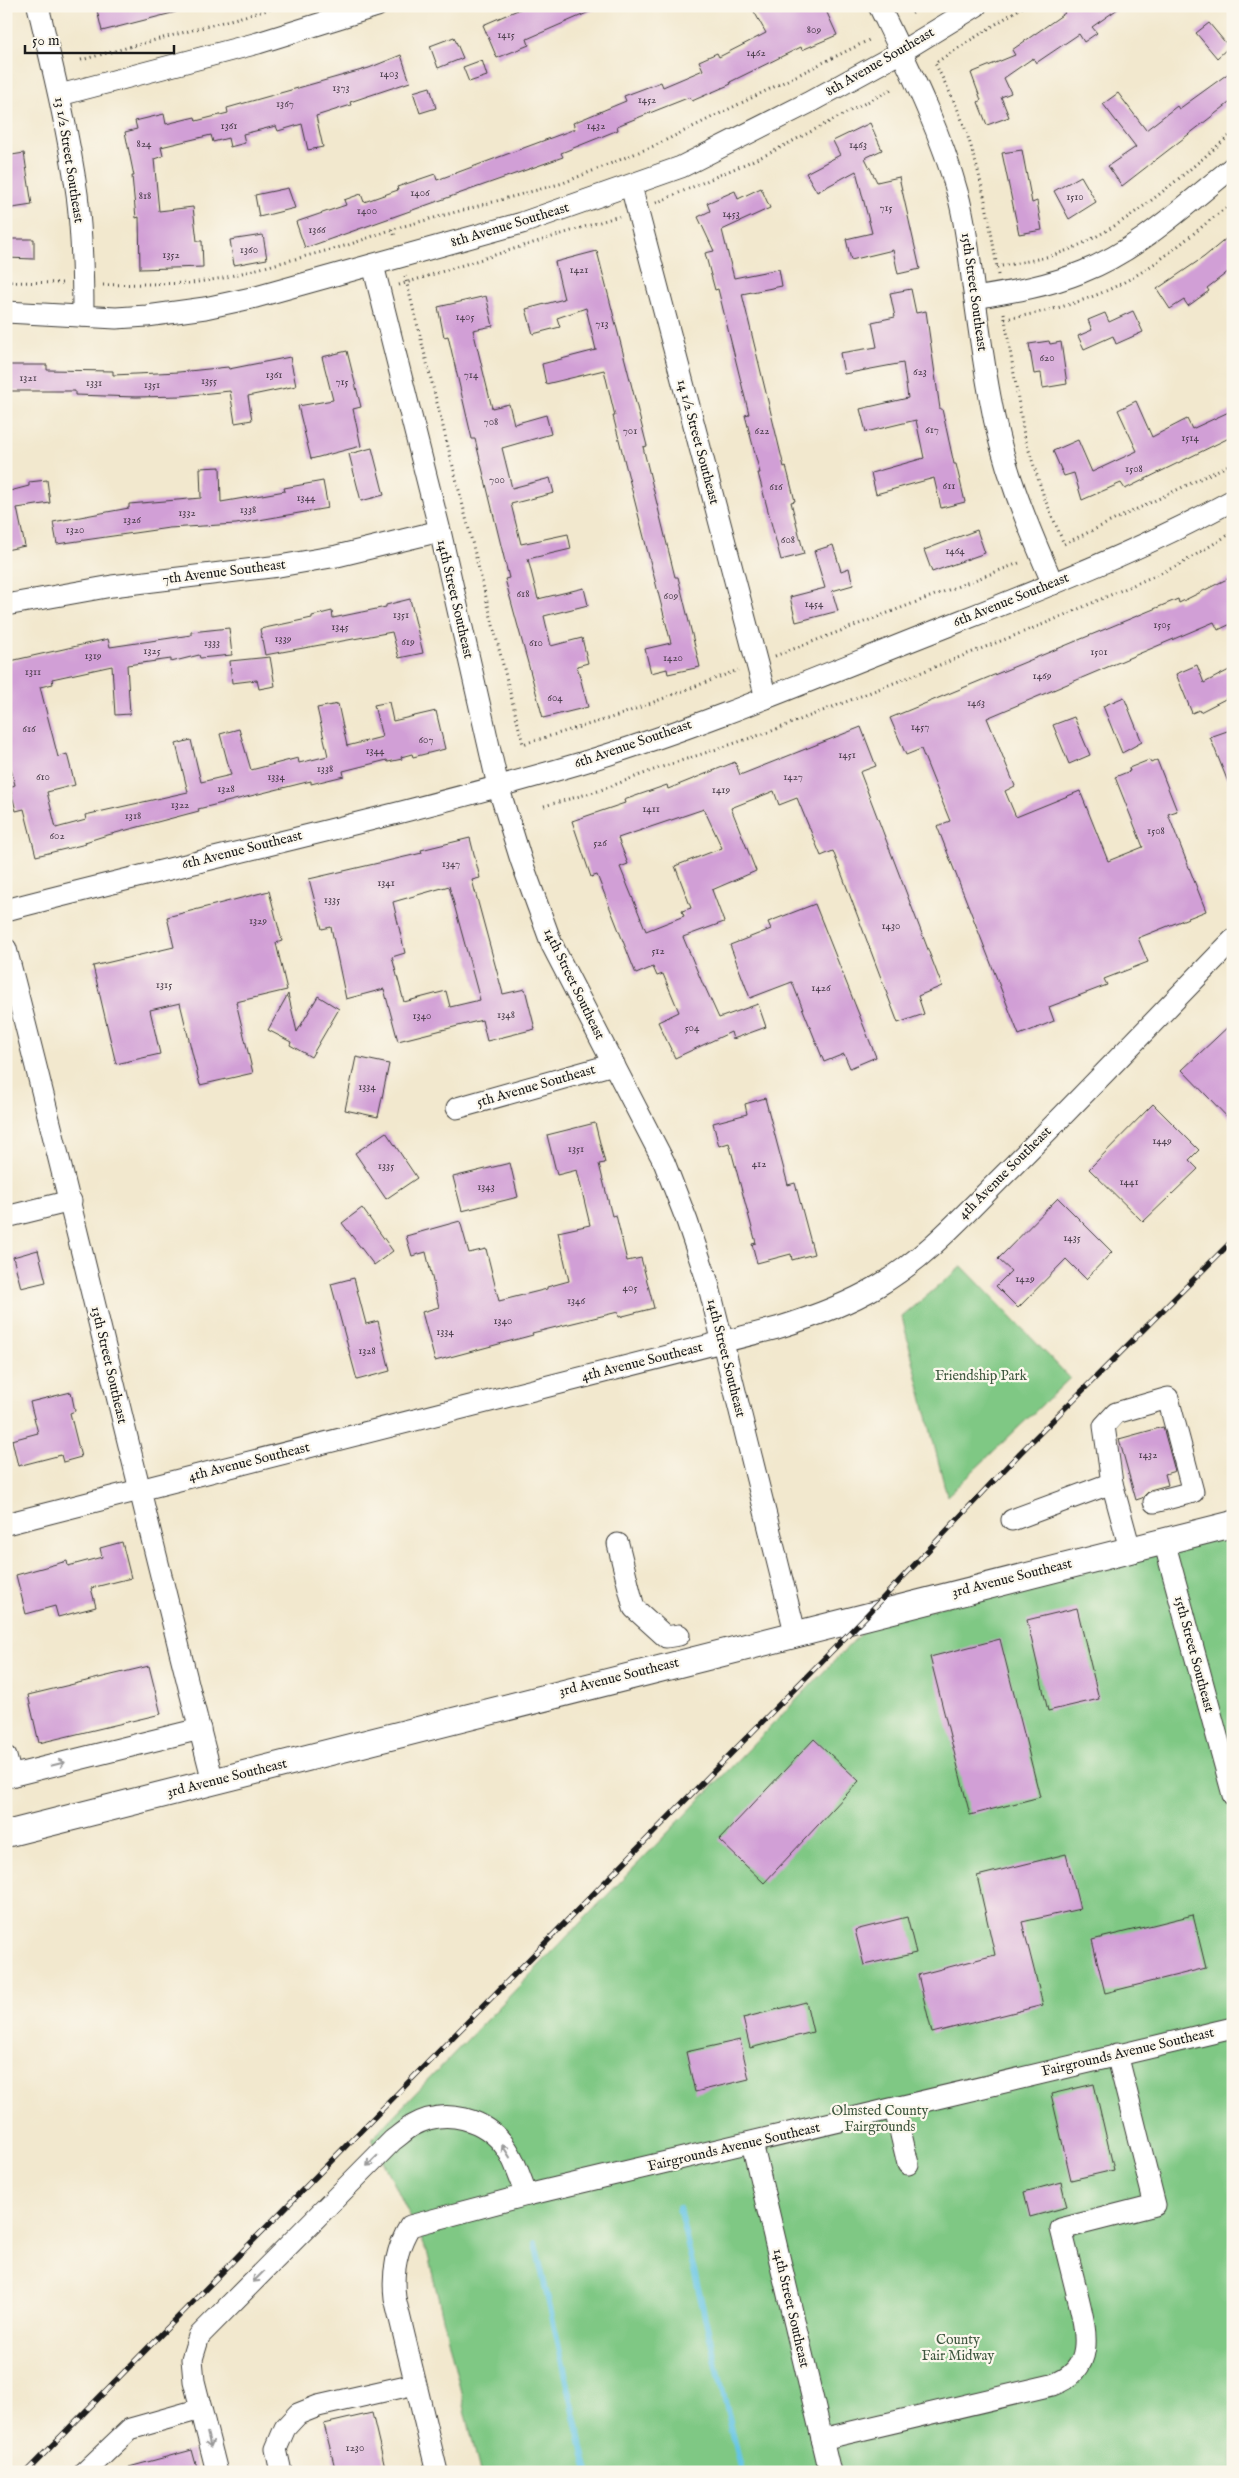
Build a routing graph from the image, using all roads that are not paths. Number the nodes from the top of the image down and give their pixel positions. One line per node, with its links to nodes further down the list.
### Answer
1 (38, 6): 6 (street, 13 1/2 Street Southeast)
2 (377, 6): 6 (street)
3 (879, 6): 5 (street, 15th Street Southeast)
4 (976, 6): 5 (street, 8th Avenue Southeast)
5 (901, 52): 8 (street, 8th Avenue Southeast); 10 (street, 15th Street Southeast)
6 (60, 95): 12 (street, 13 1/2 Street Southeast)
7 (1233, 167): 10 (street)
8 (631, 186): 9 (street, 8th Avenue Southeast); 17 (street, 14 1/2 Street Southeast)
9 (373, 265): 12 (street, 8th Avenue Southeast); 14 (street, 14th Street Southeast)
10 (975, 298): 15 (street, 15th Street Southeast)
11 (6, 312): 12 (street, 8th Avenue Southeast)
12 (83, 316)
13 (1233, 500): 15 (street, 6th Avenue Southeast)
14 (440, 531): 16 (street, 7th Avenue Southeast); 18 (street, 14th Street Southeast)
15 (1053, 584): 17 (street, 6th Avenue Southeast)
16 (6, 605)
17 (766, 698): 18 (street, 6th Avenue Southeast)
18 (498, 786): 19 (street, 6th Avenue Southeast); 22 (street, 14th Street Southeast)
19 (6, 910)
20 (1233, 940): 26 (street, 4th Avenue Southeast)
21 (6, 949): 24 (street, 13th Street Southeast)
22 (614, 1064): 23 (street, 5th Avenue Southeast); 26 (street, 14th Street Southeast)
23 (457, 1108)
24 (71, 1201): 25 (street); 28 (street, 13th Street Southeast)
25 (6, 1217)
26 (722, 1341): 28 (street, 4th Avenue Southeast); 36 (street, 14th Street Southeast)
27 (1112, 1483): 29 (street); 30 (street); 35 (street)
28 (139, 1490): 31 (street, 4th Avenue Southeast); 38 (street, 13th Street Southeast)
29 (1154, 1502)
30 (1012, 1520)
31 (6, 1524)
32 (1233, 1524): 33 (main road, 3rd Avenue Southeast)
33 (1164, 1541): 35 (main road, 3rd Avenue Southeast); 41 (street, 15th Street Southeast)
34 (618, 1544): 37 (street)
35 (1130, 1549): 36 (main road, 3rd Avenue Southeast)
36 (795, 1632): 40 (main road, 3rd Avenue Southeast)
37 (679, 1635)
38 (200, 1729): 39 (street, one-way to 38); 40 (street, 13th Street Southeast)
39 (8, 1770)
40 (213, 1781): 42 (main road, 3rd Avenue Southeast)
41 (1233, 1795)
42 (6, 1834)
43 (1233, 2028): 44 (street, Fairgrounds Avenue Southeast)
44 (1117, 2054): 45 (street, Fairgrounds Avenue Southeast); 51 (street)
45 (895, 2109): 46 (street, Fairgrounds Avenue Southeast); 47 (street)
46 (752, 2144): 48 (street, Fairgrounds Avenue Southeast); 51 (street, 14th Street Southeast)
47 (908, 2164)
48 (527, 2195): 49 (street, Fairgrounds Avenue Southeast); 50 (street, one-way to 50)
49 (415, 2384): 52 (street); 55 (street)
50 (201, 2409): 53 (street); 54 (street, one-way to 54)
51 (822, 2439): 56 (street, 14th Street Southeast)
52 (432, 2466)
53 (85, 2472)
54 (217, 2472)
55 (282, 2472)
56 (830, 2472)

